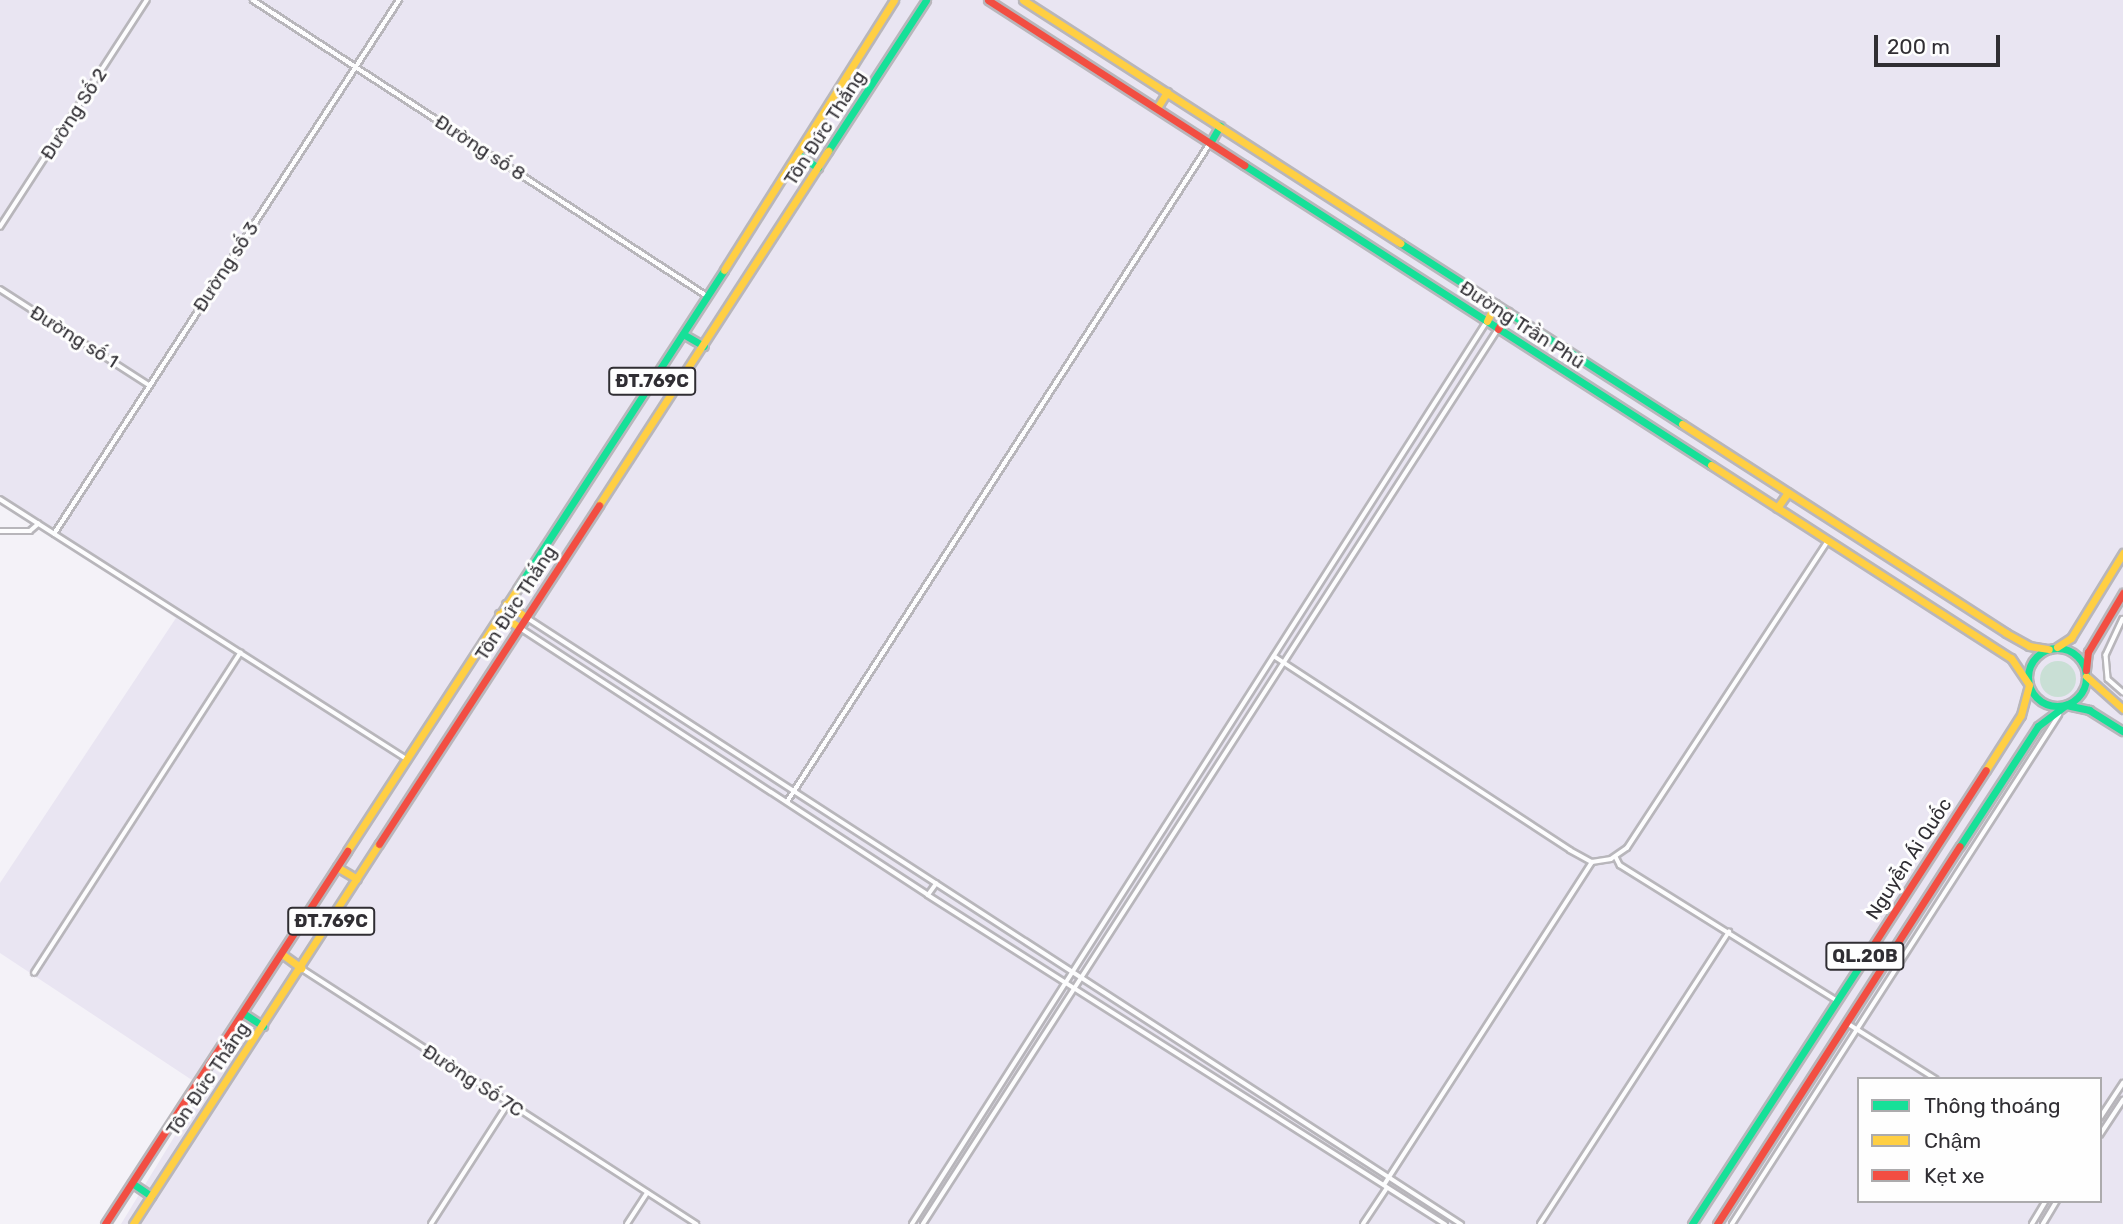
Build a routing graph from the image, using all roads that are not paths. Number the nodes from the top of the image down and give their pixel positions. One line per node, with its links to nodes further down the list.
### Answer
1 (147, 0): 15 (street, Đường Số 2)
2 (253, 0): 8 (street, Đường số 8)
3 (398, 0): 8 (street, Đường số 3)
4 (894, 0): 13 (main road, Tôn Đức Thắng / ĐT.769C)
5 (926, 0): 14 (main road, Tôn Đức Thắng / ĐT.769C)
6 (988, 0): 10 (main road, Đường Trần Phú)
7 (1023, 0): 9 (main road, Đường Trần Phú)
8 (355, 66): 17 (street, Đường số 8); 24 (street, Đường số 3)
9 (1167, 92): 10 (main road); 11 (main road, Đường Trần Phú)
10 (1157, 108): 12 (main road, Đường Trần Phú)
11 (1220, 126): 12 (main road); 18 (main road, Đường Trần Phú)
12 (1210, 143): 20 (main road, Đường Trần Phú); 55 (street)
13 (799, 155): 14 (main road); 17 (main road, Tôn Đức Thắng / ĐT.769C)
14 (818, 168): 23 (main road, Tôn Đức Thắng / ĐT.769C)
15 (0, 228)
16 (0, 289): 24 (street, Đường số 1)
17 (707, 296): 22 (main road, Tôn Đức Thắng / ĐT.769C)
18 (1495, 304): 19 (main road, Đường Trần Phú); 20 (main road)
19 (1508, 312): 21 (main road); 27 (main road, Đường Trần Phú)
20 (1486, 321): 21 (main road, Đường Trần Phú); 25 (street)
21 (1498, 329): 26 (street); 29 (main road, Đường Trần Phú)
22 (683, 334): 23 (main road); 36 (main road, Tôn Đức Thắng / ĐT.769C)
23 (704, 346): 38 (main road, Tôn Đức Thắng / ĐT.769C)
24 (149, 385): 32 (street, Đường số 3)
25 (1385, 482): 26 (street); 43 (street)
26 (1395, 488): 44 (street)
27 (1788, 492): 29 (main road); 41 (main road, Đường Trần Phú)
28 (0, 499): 30 (street)
29 (1777, 508): 33 (main road, Đường Trần Phú)
30 (38, 524): 31 (street); 32 (street)
31 (0, 531)
32 (54, 534): 42 (street)
33 (1828, 541): 46 (main road, Đường Trần Phú); 59 (street)
34 (2123, 553): 41 (main road)
35 (2123, 593): 45 (main road)
36 (506, 604): 37 (main road, Tôn Đức Thắng / ĐT.769C); 38 (main road)
37 (499, 614): 40 (main road); 54 (main road, Tôn Đức Thắng / ĐT.769C)
38 (526, 617): 40 (main road, Tôn Đức Thắng / ĐT.769C); 50 (street)
39 (2123, 619): 47 (street)
40 (519, 627): 52 (street); 62 (main road, Tôn Đức Thắng / ĐT.769C)
41 (2049, 649): 45 (main road); 46 (main road)
42 (240, 653): 54 (street); 69 (street)
43 (1274, 656): 44 (street); 57 (street)
44 (1283, 662): 58 (street); 60 (street)
45 (2086, 676): 48 (main road); 49 (main road)
46 (2029, 685): 48 (main road); 73 (main road, Nguyễn Ái Quốc / QL.20B)
47 (2123, 692)
48 (2066, 705): 53 (main road); 75 (main road, Nguyễn Ái Quốc / QL.20B)
49 (2123, 709)
50 (673, 713): 52 (street); 55 (street)
51 (2059, 715): 77 (street)
52 (666, 723): 56 (street)
53 (2123, 732)
54 (406, 759): 61 (main road, Tôn Đức Thắng / ĐT.769C)
55 (793, 792): 56 (street); 63 (street)
56 (787, 802): 64 (street)
57 (1175, 810): 58 (street); 68 (street)
58 (1184, 816): 70 (street)
59 (1616, 857): 60 (street); 65 (street)
60 (1592, 862): 84 (street)
61 (337, 867): 62 (main road); 66 (main road, Tôn Đức Thắng / ĐT.769C)
62 (357, 879): 67 (main road, Tôn Đức Thắng / ĐT.769C)
63 (936, 884): 64 (street); 68 (street)
64 (928, 895): 71 (street)
65 (1729, 932): 73 (street); 101 (street)
66 (282, 954): 67 (main road); 74 (main road, Tôn Đức Thắng / ĐT.769C)
67 (301, 968): 76 (main road, Tôn Đức Thắng / ĐT.769C); 81 (street, Đường Số 7C)
68 (1070, 972): 70 (street); 71 (street)
69 (34, 973)
70 (1080, 978): 72 (street); 84 (street)
71 (1064, 982): 72 (street); 96 (street)
72 (1074, 989): 86 (street); 97 (street)
73 (1836, 1001): 102 (main road, Nguyễn Ái Quốc / QL.20B)
74 (243, 1013): 76 (main road); 85 (main road, Tôn Đức Thắng / ĐT.769C)
75 (1847, 1023): 77 (street); 103 (main road, Nguyễn Ái Quốc / QL.20B)
76 (262, 1026): 88 (main road, Tôn Đức Thắng / ĐT.769C)
77 (1857, 1029): 78 (street); 104 (street)
78 (1933, 1077)
79 (2123, 1083): 82 (street)
80 (2123, 1100): 83 (street)
81 (508, 1104): 87 (street, Đường Số 7C); 93 (street)
82 (2102, 1115)
83 (2102, 1132)
84 (1389, 1177): 86 (street); 100 (street)
85 (132, 1183): 88 (main road); 91 (main road, Tôn Đức Thắng / ĐT.769C)
86 (1386, 1186): 98 (street); 99 (street)
87 (648, 1193): 94 (street); 95 (street, Đường Số 7C)
88 (151, 1196): 92 (main road, Tôn Đức Thắng / ĐT.769C)
89 (2045, 1203): 105 (street)
90 (2056, 1203): 106 (street)
91 (105, 1224)
92 (133, 1224)
93 (431, 1224)
94 (627, 1224)
95 (696, 1224)
96 (912, 1224)
97 (923, 1224)
98 (1363, 1224)
99 (1445, 1224)
100 (1461, 1224)
101 (1540, 1224)
102 (1692, 1224)
103 (1717, 1224)
104 (1732, 1224)
105 (2032, 1224)
106 (2043, 1224)

